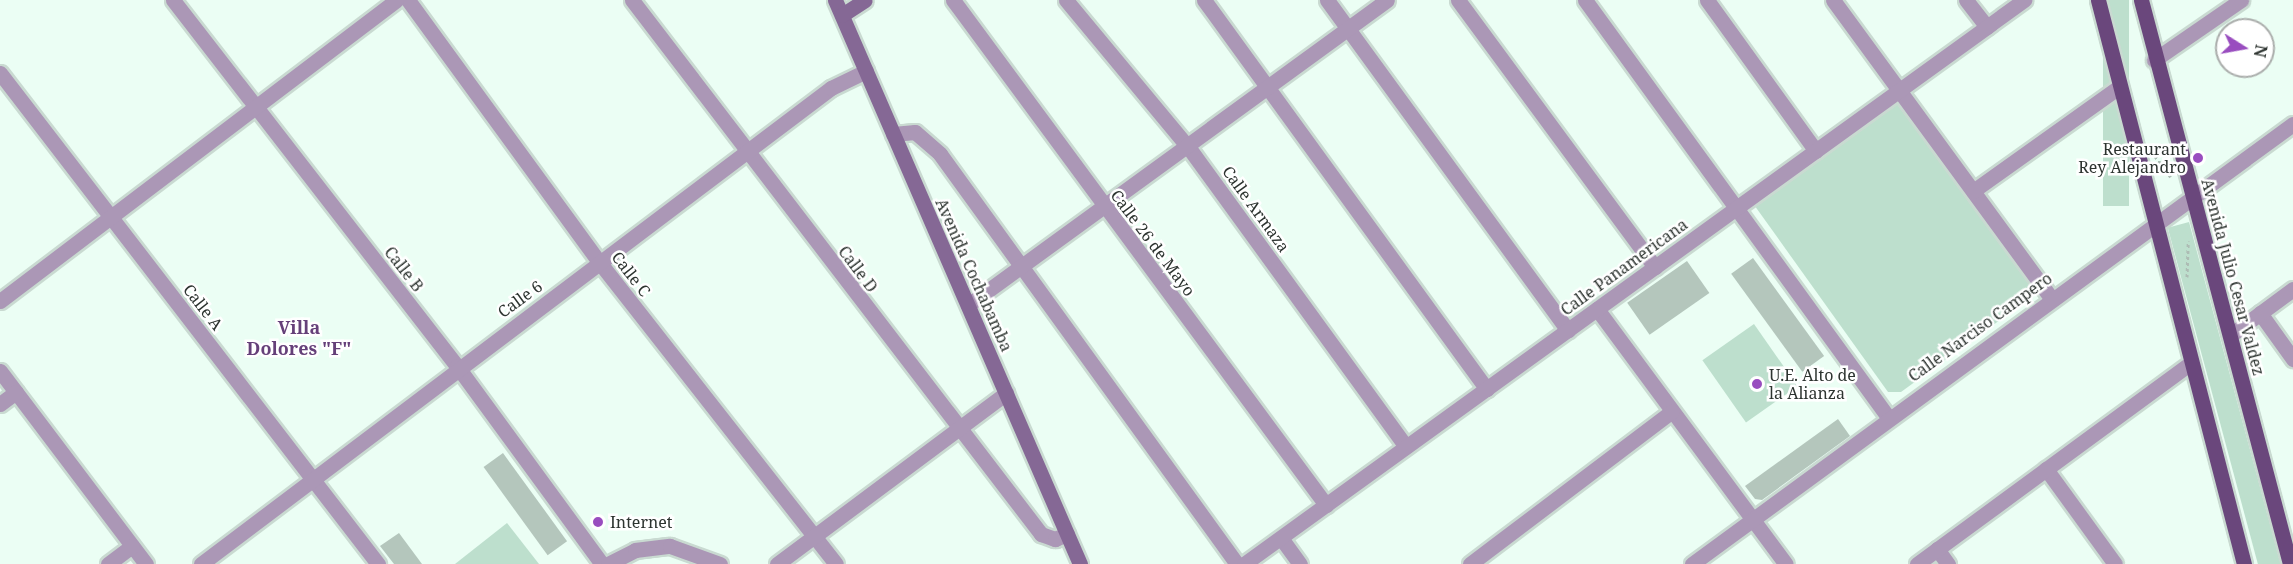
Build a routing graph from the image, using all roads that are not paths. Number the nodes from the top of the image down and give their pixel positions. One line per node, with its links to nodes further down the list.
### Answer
1 (173, 0): 30 (street, Calle B)
2 (396, 0): 30 (street)
3 (408, 0): 42 (street, Calle C)
4 (632, 0): 35 (street, Calle D)
5 (835, 0): 21 (street, Avenida Cochabamba)
6 (866, 0): 21 (street)
7 (953, 0): 39 (street, Calle 26 de Mayo)
8 (1066, 0): 33 (street, Calle Armaza)
9 (1204, 0): 28 (street)
10 (1327, 0): 23 (street)
11 (1387, 0): 23 (street)
12 (1458, 0): 43 (street)
13 (1585, 0): 38 (street)
14 (1707, 0): 34 (street)
15 (1833, 0): 29 (street)
16 (1966, 0): 22 (street)
17 (2024, 0): 22 (street, Calle Panamericana)
18 (2098, 0): 27 (main road)
19 (2140, 0): 24 (main road, Avenida Julio Cesar Valdez)
20 (2241, 0): 24 (street)
21 (842, 15): 25 (street, Avenida Cochabamba)
22 (1987, 27): 29 (street, Calle Panamericana)
23 (1349, 31): 28 (street); 51 (street)
24 (2154, 60): 37 (main road, Avenida Julio Cesar Valdez)
25 (866, 71): 32 (street, Avenida Cochabamba); 35 (street, Calle 6)
26 (0, 73): 40 (street, Calle A)
27 (2119, 87): 36 (street); 41 (main road)
28 (1268, 88): 33 (street); 57 (street)
29 (1899, 90): 34 (street, Calle Panamericana); 36 (street)
30 (253, 104): 40 (street); 55 (street, Calle B)
31 (2293, 124): 37 (street, Calle Narciso Campero)
32 (893, 134): 44 (street); 48 (street, Avenida Cochabamba)
33 (1189, 148): 39 (street); 64 (street, Calle Armaza)
34 (1816, 151): 38 (street, Calle Panamericana)
35 (746, 152): 42 (street, Calle 6); 63 (street, Calle D)
36 (1973, 192): 46 (street)
37 (2193, 198): 41 (street, Calle Narciso Campero); 52 (main road, Avenida Julio Cesar Valdez)
38 (1738, 207): 43 (street, Calle Panamericana); 62 (street)
39 (1105, 209): 44 (street); 67 (street, Calle 26 de Mayo)
40 (108, 216): 47 (street); 66 (street, Calle A)
41 (2152, 227): 46 (street, Calle Narciso Campero); 54 (main road)
42 (600, 263): 55 (street, Calle 6); 70 (street, Calle C)
43 (1655, 267): 49 (street, Calle Panamericana)
44 (1024, 269): 48 (street); 84 (street)
45 (2293, 289): 50 (street)
46 (2050, 297): 62 (street, Calle Narciso Campero)
47 (0, 301)
48 (968, 305): 59 (street, Avenida Cochabamba)
49 (1597, 309): 51 (street, Calle Panamericana); 61 (street)
50 (2260, 314): 52 (street); 53 (street)
51 (1568, 330): 57 (street, Calle Panamericana)
52 (2232, 334): 94 (main road, Avenida Julio Cesar Valdez)
53 (2293, 359)
54 (2191, 363): 65 (street); 93 (main road)
55 (457, 366): 66 (street, Calle 6); 78 (street, Calle B)
56 (0, 371): 58 (street)
57 (1487, 389): 64 (street, Calle Panamericana)
58 (16, 392): 60 (street); 72 (street)
59 (1006, 393): 63 (street); 69 (street, Avenida Cochabamba)
60 (0, 404)
61 (1672, 411): 68 (street); 87 (street)
62 (1888, 417): 68 (street, Calle Narciso Campero)
63 (957, 429): 69 (street, Calle D); 70 (street)
64 (1406, 447): 67 (street, Calle Panamericana)
65 (2046, 469): 73 (street); 92 (street)
66 (314, 477): 76 (street, Calle 6); 77 (street, Calle A)
67 (1326, 505): 71 (street, Calle Panamericana)
68 (1753, 520): 88 (street, Calle Narciso Campero); 89 (street)
69 (1067, 534): 83 (street, Avenida Cochabamba)
70 (814, 536): 81 (street); 82 (street, Calle C)
71 (1281, 538): 85 (street, Calle Panamericana); 86 (street)
72 (132, 546): 74 (street); 75 (street)
73 (1937, 549): 90 (street); 91 (street)
74 (108, 564)
75 (146, 564)
76 (201, 564)
77 (378, 564)
78 (602, 564)
79 (608, 564): 80 (street)
80 (720, 564)
81 (777, 564)
82 (836, 564)
83 (1080, 564)
84 (1237, 564)
85 (1244, 564)
86 (1300, 564)
87 (1470, 564)
88 (1692, 564)
89 (1785, 564)
90 (1917, 564)
91 (1948, 564)
92 (2115, 564)
93 (2244, 564)
94 (2290, 564)

